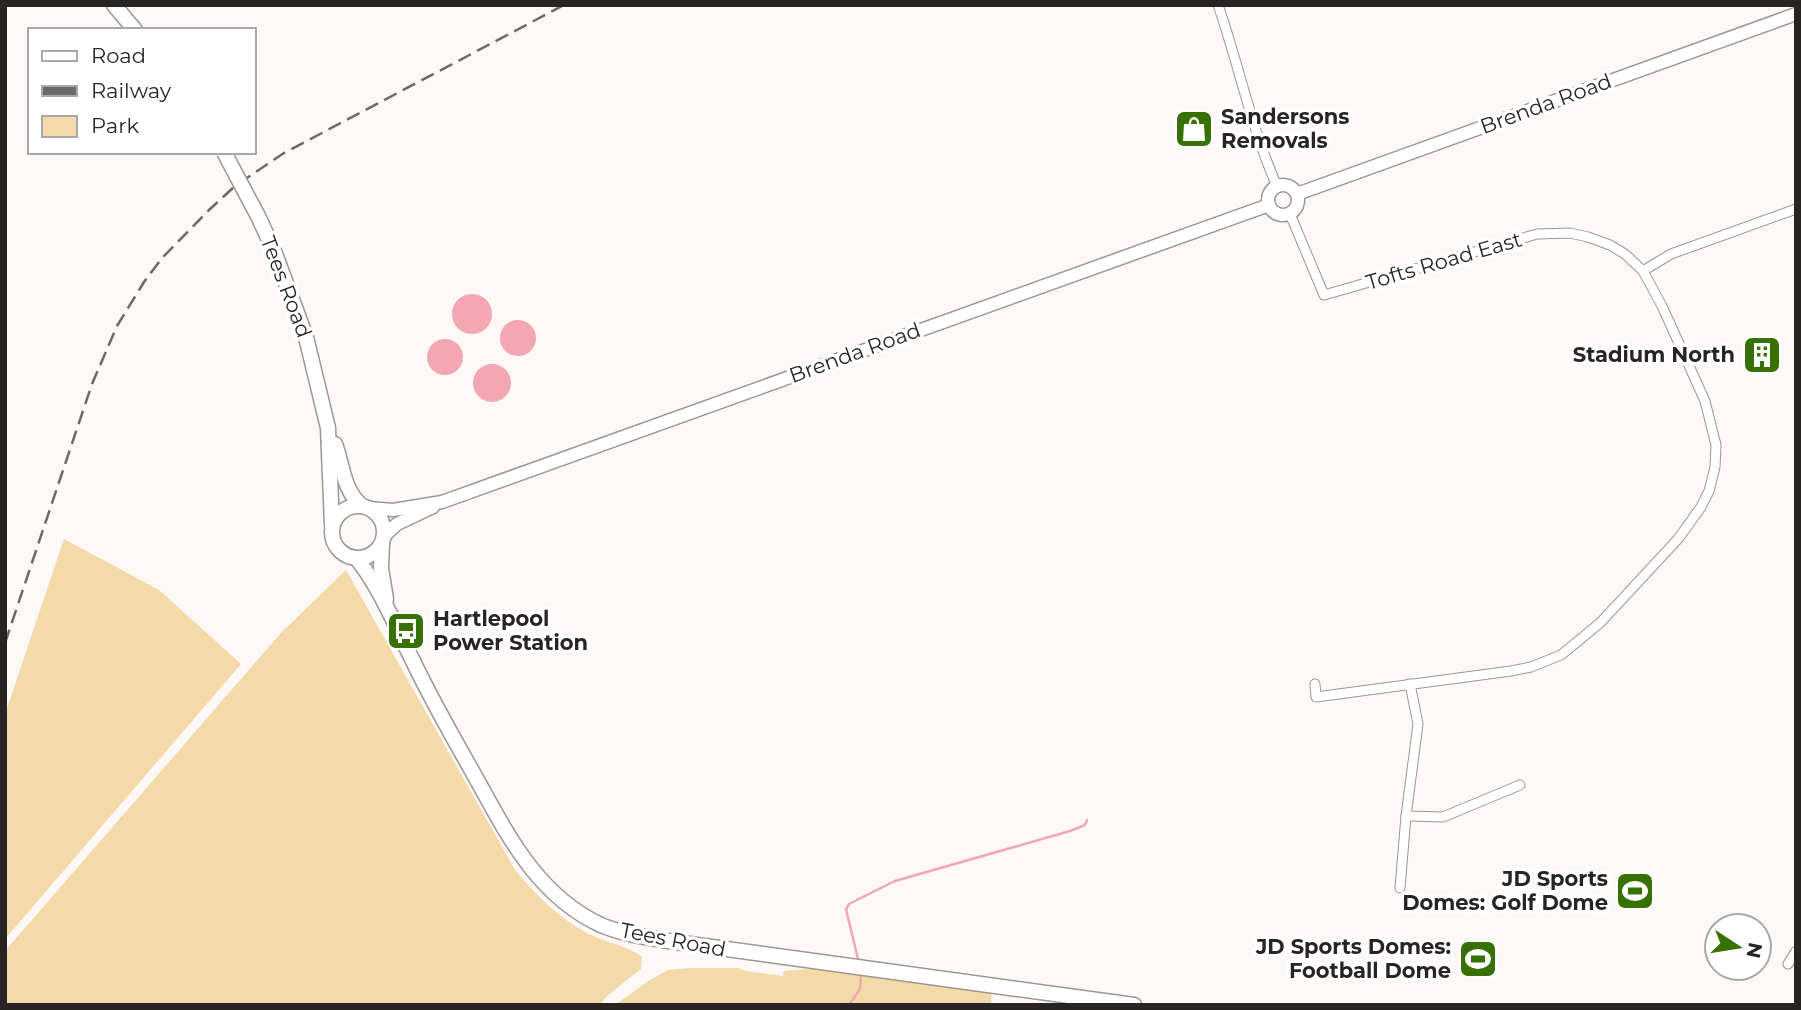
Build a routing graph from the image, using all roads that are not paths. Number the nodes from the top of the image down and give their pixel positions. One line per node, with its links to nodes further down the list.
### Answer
1 (114, 5): 4 (main road)
2 (1218, 5): 6 (street)
3 (1796, 14): 7 (main road, Brenda Road)
4 (133, 28)
5 (225, 154): 12 (main road, Tees Road, bridge)
6 (1277, 186): 7 (main road); 8 (main road)
7 (1297, 194): 10 (main road)
8 (1269, 205): 10 (main road); 13 (main road, Brenda Road)
9 (1796, 209): 11 (street)
10 (1290, 214): 11 (street, Tofts Road East)
11 (1643, 271): 20 (street)
12 (328, 428): 14 (main road, Tees Road); 15 (main road, Tees Road)
13 (442, 502): 14 (main road, Brenda Road); 16 (main road, Brenda Road)
14 (365, 507): 15 (main road); 16 (main road)
15 (332, 525): 17 (main road)
16 (383, 539): 17 (main road); 18 (main road, Tees Road)
17 (357, 559): 18 (main road, Tees Road)
18 (387, 604): 26 (main road, Tees Road)
19 (1315, 684): 20 (street)
20 (1410, 684): 22 (street)
21 (1520, 785): 22 (street)
22 (1405, 816): 23 (street)
23 (1400, 888)
24 (1796, 951): 25 (street)
25 (1788, 964)
26 (1134, 1005)

